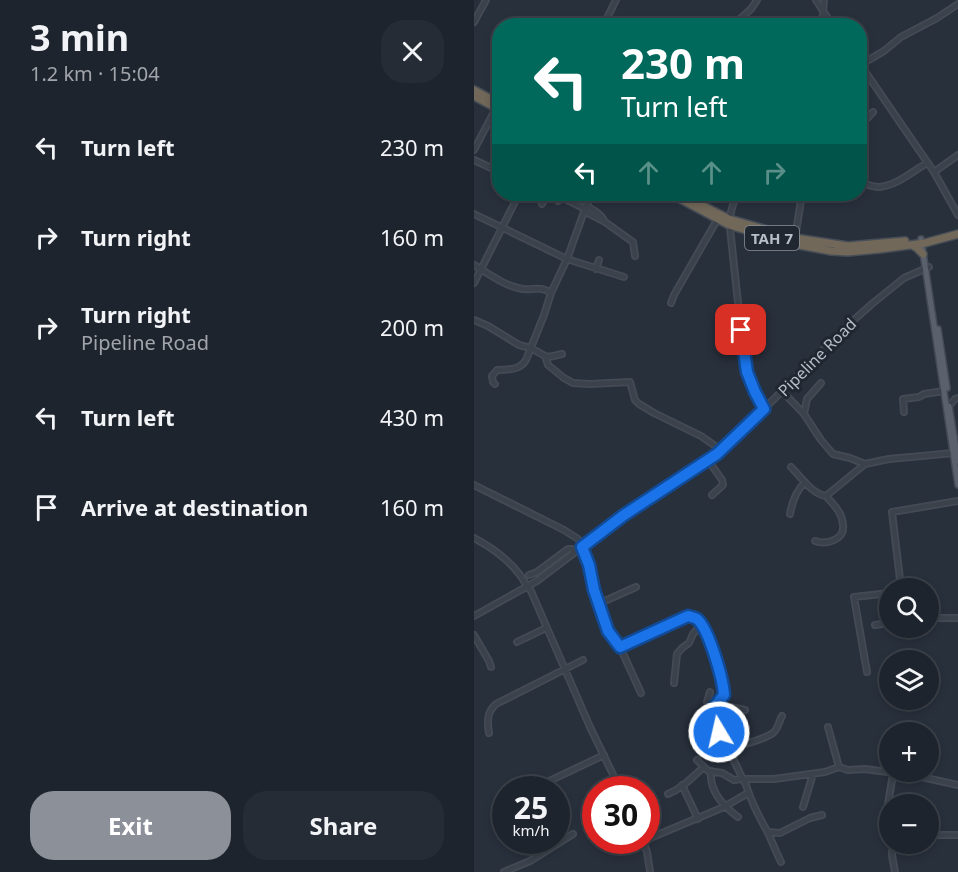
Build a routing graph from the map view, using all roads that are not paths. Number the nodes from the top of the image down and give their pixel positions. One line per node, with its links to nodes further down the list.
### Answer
1 (486, 0): 13 (street)
2 (616, 0): 9 (street)
3 (757, 0): 10 (street)
4 (816, 0): 8 (street)
5 (824, 0): 8 (street)
6 (950, 0): 7 (street)
7 (957, 5): 14 (street)
8 (823, 11): 11 (street); 12 (street)
9 (607, 18)
10 (741, 18)
11 (823, 18)
12 (828, 18)
13 (474, 22)
14 (867, 60)
15 (867, 74): 26 (street)
16 (474, 90): 18 (highway)
17 (474, 96): 19 (highway)
18 (492, 103)
19 (492, 104)
20 (873, 112): 22 (street)
21 (492, 118): 23 (street)
22 (867, 118)
23 (474, 150)
24 (958, 155): 28 (street)
25 (474, 160): 27 (street)
26 (927, 163): 28 (street); 29 (street)
27 (492, 168)
28 (934, 172): 41 (street)
29 (867, 185)
30 (516, 201): 44 (street)
31 (544, 201): 38 (street)
32 (569, 201): 39 (street)
33 (589, 201): 39 (street)
34 (683, 201): 42 (highway, TAH 7)
35 (692, 201): 43 (highway, TAH 7)
36 (734, 201): 43 (street)
37 (801, 201): 46 (street)
38 (542, 204)
39 (585, 209): 51 (street); 52 (street)
40 (474, 214): 44 (street)
41 (958, 215)
42 (717, 220): 43 (highway, TAH 7); 61 (street)
43 (729, 222): 46 (highway, TAH 7); 49 (highway, TAH 7); 72 (street)
44 (502, 229): 52 (street); 57 (street)
45 (958, 231): 47 (highway, TAH 7); 48 (highway, TAH 7)
46 (795, 238): 48 (highway, TAH 7)
47 (934, 240): 48 (highway, TAH 7); 50 (highway)
48 (923, 241): 49 (highway, TAH 7); 50 (main road)
49 (909, 244): 50 (highway)
50 (925, 254): 56 (main road)
51 (635, 256)
52 (567, 259): 55 (street); 60 (street)
53 (599, 260): 55 (street)
54 (474, 266): 57 (street)
55 (596, 268): 58 (street)
56 (927, 268): 68 (street, Pipeline Road); 69 (main road); 71 (main road)
57 (481, 269): 59 (street); 60 (street)
58 (624, 277)
59 (474, 283)
60 (551, 293): 63 (street)
61 (671, 303)
62 (474, 320): 63 (street)
63 (531, 348): 65 (street); 67 (street)
64 (562, 354): 65 (street)
65 (545, 356): 75 (street)
66 (821, 383): 74 (street)
67 (495, 384)
68 (782, 391): 72 (street, Pipeline Road); 74 (street)
69 (944, 391): 73 (street); 76 (main road)
70 (958, 398): 71 (street)
71 (949, 406): 76 (main road)
72 (764, 409): 75 (street, Pipeline Road)
73 (904, 412)
74 (804, 414): 79 (street)
75 (721, 450): 77 (street, Pipeline Road)
76 (955, 453): 78 (main road); 79 (street); 83 (main road)
77 (708, 460): 84 (street); 90 (street, Pipeline Road)
78 (958, 460)
79 (865, 464): 85 (street)
80 (791, 466): 81 (street)
81 (806, 482): 85 (street); 87 (street)
82 (474, 485): 90 (street)
83 (958, 485)
84 (712, 495)
85 (826, 496): 89 (street)
86 (958, 501): 93 (street)
87 (790, 514)
88 (474, 538): 94 (street)
89 (815, 541)
90 (583, 547): 91 (street, Pipeline Road); 97 (street)
91 (576, 552): 92 (street); 94 (street, Pipeline Road)
92 (529, 575)
93 (900, 578)
94 (527, 586): 98 (street, Pipeline Road); 104 (street)
95 (636, 587): 97 (street)
96 (879, 594): 111 (street)
97 (598, 604): 107 (street)
98 (474, 616)
99 (939, 618): 100 (street)
100 (958, 618)
101 (879, 624): 103 (street)
102 (701, 625): 107 (street); 112 (street); 115 (street)
103 (875, 625)
104 (546, 628): 106 (street); 110 (street)
105 (474, 635): 109 (street)
106 (517, 642)
107 (620, 647): 114 (street)
108 (583, 660): 110 (street)
109 (490, 667)
110 (565, 669): 120 (street); 122 (street)
111 (867, 672)
112 (674, 683)
113 (710, 692): 117 (street)
114 (641, 693)
115 (717, 704): 116 (street); 117 (street)
116 (745, 710)
117 (710, 713): 121 (street)
118 (782, 716): 121 (street)
119 (828, 727): 125 (street)
120 (489, 733)
121 (727, 748): 131 (street)
122 (604, 756): 129 (street); 130 (street)
123 (697, 760): 124 (street)
124 (704, 767): 126 (street); 133 (street)
125 (839, 767): 127 (street); 128 (street)
126 (711, 771): 131 (street); 137 (street)
127 (879, 772)
128 (813, 774): 131 (street); 138 (street)
129 (560, 776)
130 (614, 776)
131 (741, 779): 135 (street)
132 (939, 781): 134 (street)
133 (682, 785): 136 (street); 141 (street)
134 (958, 785)
135 (748, 793): 137 (street); 142 (street)
136 (668, 794)
137 (724, 807): 140 (street); 141 (street)
138 (803, 807)
139 (822, 815): 142 (street)
140 (738, 818)
141 (698, 819): 144 (street)
142 (768, 832): 149 (street)
143 (573, 834): 151 (street)
144 (660, 834)
145 (939, 835): 146 (street)
146 (958, 835)
147 (647, 854): 150 (street)
148 (892, 854): 152 (street)
149 (780, 862)
150 (650, 871)
151 (504, 872)
152 (895, 872)

